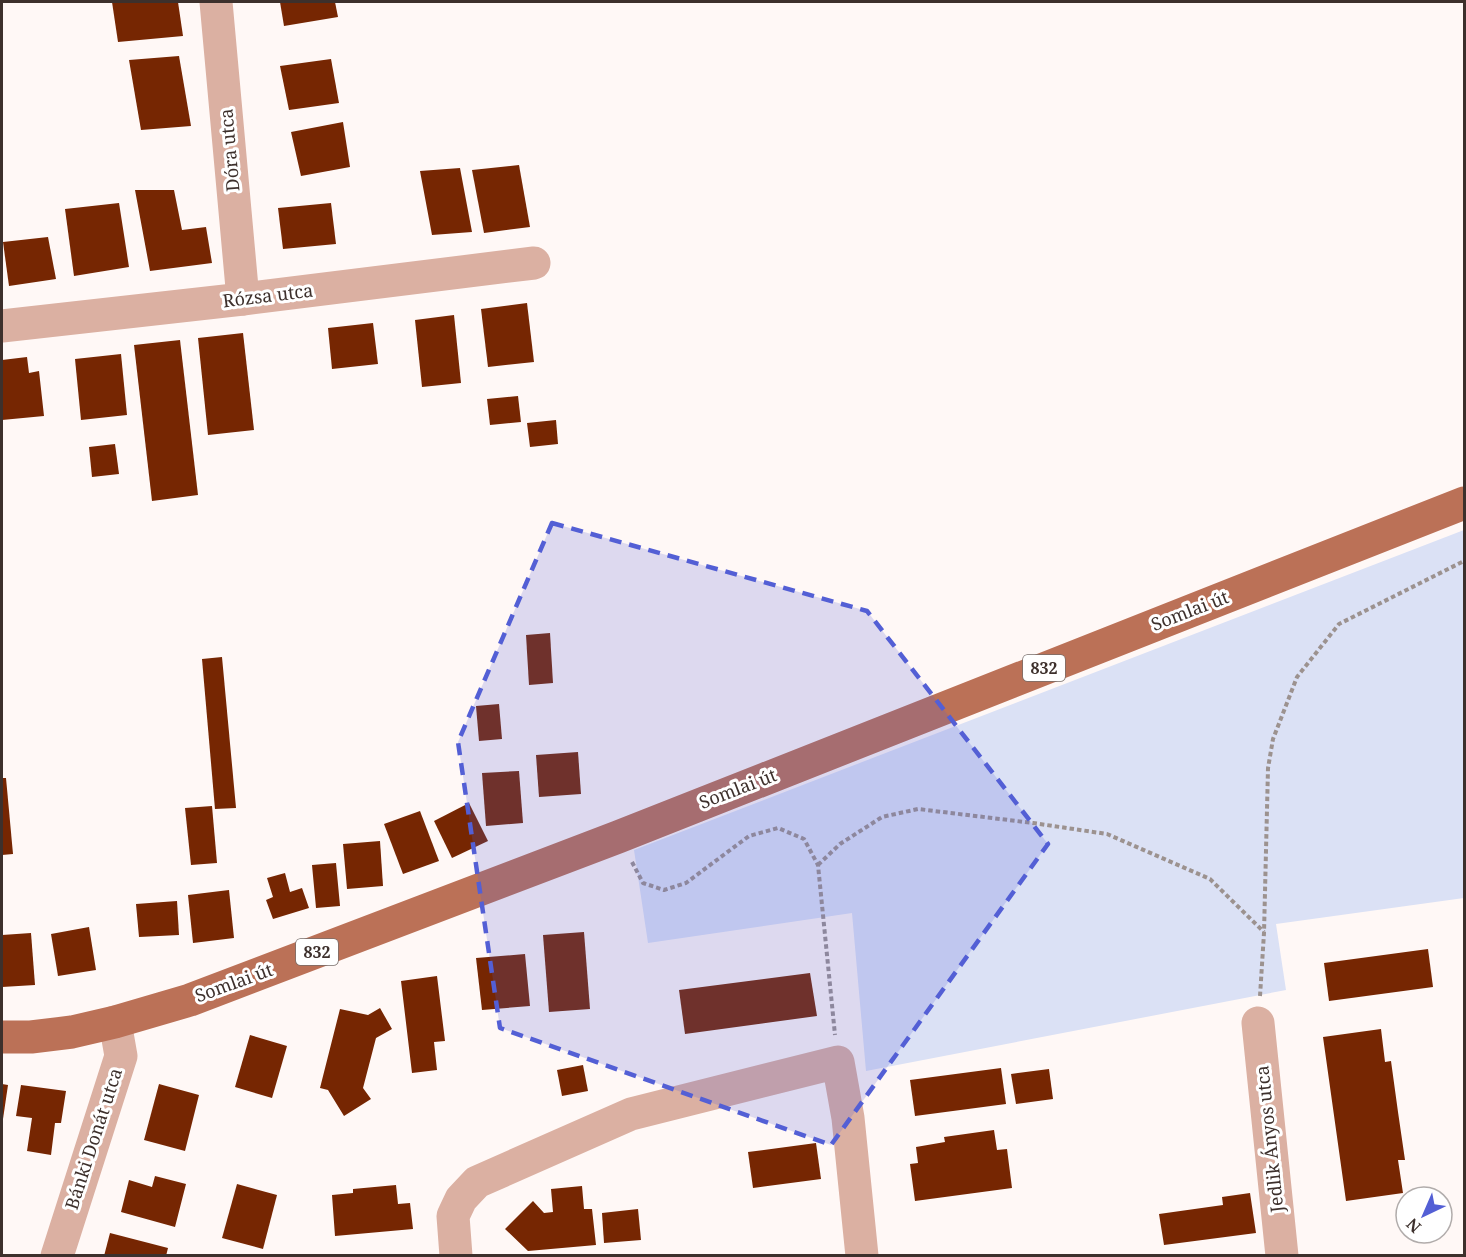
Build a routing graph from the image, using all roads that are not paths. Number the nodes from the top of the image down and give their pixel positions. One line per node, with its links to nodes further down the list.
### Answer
1 (216, 2): 3 (street, Dóra utca)
2 (534, 263): 3 (street, Rózsa utca)
3 (243, 299): 4 (street, Rózsa utca)
4 (2, 326)
5 (1464, 503): 6 (main road, Somlai út / 832)
6 (115, 1022): 8 (main road, Somlai út / 832); 9 (street, Bánki Donát utca)
7 (1258, 1023): 12 (street, Jedlik Ányos utca)
8 (2, 1037)
9 (57, 1256)
10 (456, 1256): 11 (street)
11 (862, 1256)
12 (1282, 1256)

